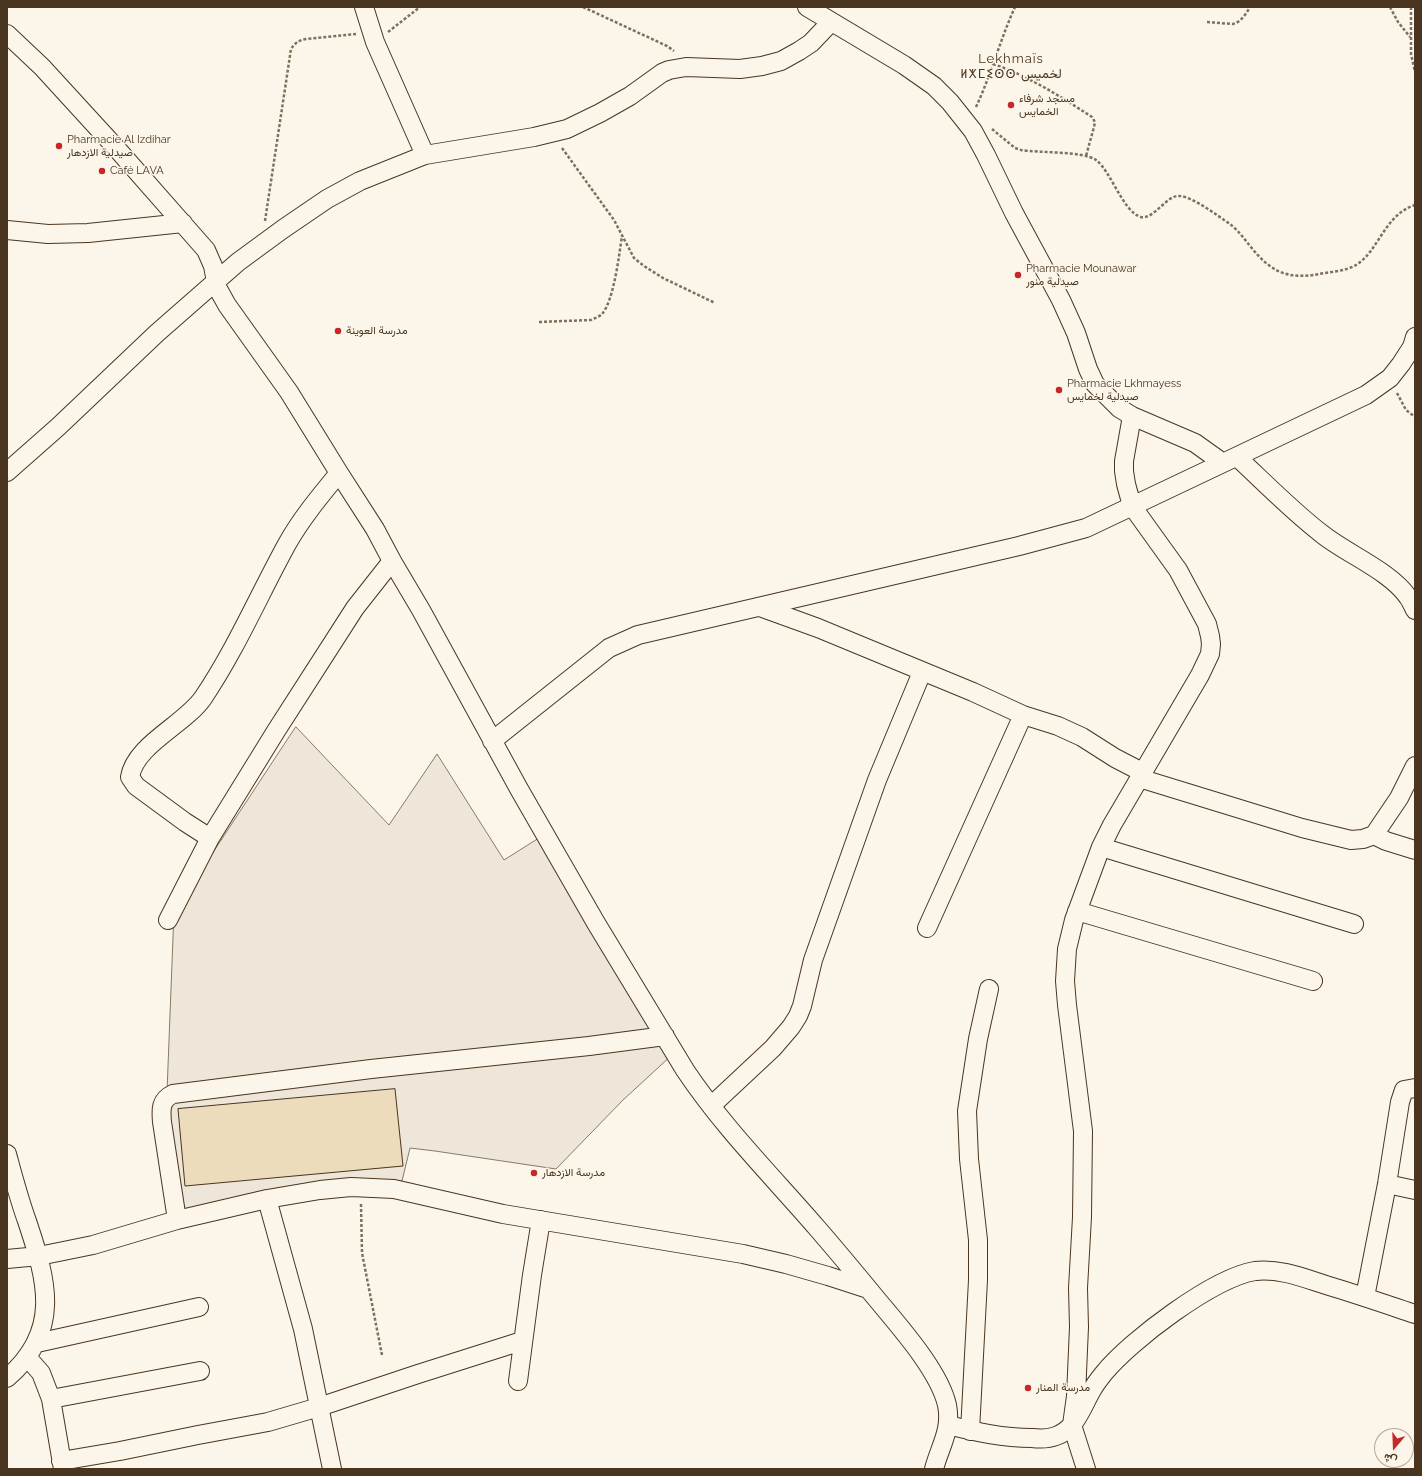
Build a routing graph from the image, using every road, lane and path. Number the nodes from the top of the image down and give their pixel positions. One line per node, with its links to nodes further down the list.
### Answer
1 (364, 7): 12 (street)
2 (420, 7): 12 (path)
3 (583, 7): 15 (path)
4 (807, 7): 9 (street)
5 (1015, 7): 14 (path)
6 (1250, 7): 10 (path)
7 (1390, 7): 13 (path)
8 (1411, 7): 13 (path)
9 (831, 22): 15 (street); 17 (street)
10 (1207, 22)
11 (7, 34): 23 (street)
12 (374, 37): 20 (street); 26 (path)
13 (1410, 38): 16 (path)
14 (993, 64): 17 (path); 21 (path)
15 (686, 67): 19 (street)
16 (1415, 72)
17 (967, 123): 32 (street)
18 (991, 128): 21 (path)
19 (552, 134): 20 (street); 25 (path)
20 (425, 155): 26 (street)
21 (1086, 156): 22 (path)
22 (1415, 205)
23 (183, 223): 24 (street); 27 (street)
24 (7, 230)
25 (622, 236): 28 (path); 29 (path)
26 (262, 245): 27 (street)
27 (216, 282): 35 (street); 36 (street)
28 (715, 303)
29 (539, 322)
30 (1415, 337): 31 (street)
31 (1390, 378): 33 (path); 34 (street)
32 (1132, 416): 34 (street); 37 (street)
33 (1415, 417)
34 (1230, 460): 37 (street); 40 (street)
35 (7, 472)
36 (339, 473): 38 (street); 47 (street)
37 (1132, 506): 39 (street); 45 (street)
38 (392, 561): 43 (street); 47 (street)
39 (760, 607): 41 (street); 43 (street)
40 (1415, 610)
41 (922, 672): 42 (street); 58 (street)
42 (1023, 715): 45 (street); 53 (street)
43 (492, 741): 56 (street)
44 (1415, 766): 46 (street)
45 (1141, 775): 46 (street); 48 (street)
46 (1374, 835): 49 (street)
47 (210, 838): 51 (street)
48 (1101, 847): 50 (street); 52 (street)
49 (1415, 850)
50 (1077, 911): 54 (street); 81 (street)
51 (168, 920)
52 (1354, 924)
53 (927, 928)
54 (1313, 981)
55 (989, 989): 82 (street)
56 (665, 1036): 58 (street); 64 (street)
57 (1415, 1088): 60 (street)
58 (711, 1106): 68 (street)
59 (7, 1154): 66 (street)
60 (1387, 1184): 62 (street); 69 (street)
61 (361, 1187): 63 (street); 65 (street); 74 (path)
62 (1415, 1190)
63 (267, 1199): 64 (street); 79 (street)
64 (177, 1220): 66 (street)
65 (541, 1220): 68 (street); 72 (street)
66 (39, 1256): 67 (street); 73 (street)
67 (7, 1259)
68 (868, 1289): 80 (street)
69 (1364, 1297): 71 (street); 81 (street)
70 (199, 1307): 73 (street)
71 (1415, 1314)
72 (522, 1341): 77 (street); 79 (street)
73 (32, 1350): 76 (street); 78 (street)
74 (382, 1355)
75 (200, 1372): 78 (street)
76 (7, 1378)
77 (518, 1381)
78 (51, 1399): 83 (street)
79 (319, 1407): 83 (street); 84 (street)
80 (948, 1425): 82 (street); 85 (street)
81 (1072, 1425): 82 (street); 86 (street)
82 (970, 1431)
83 (62, 1465)
84 (332, 1469)
85 (934, 1469)
86 (1086, 1469)

